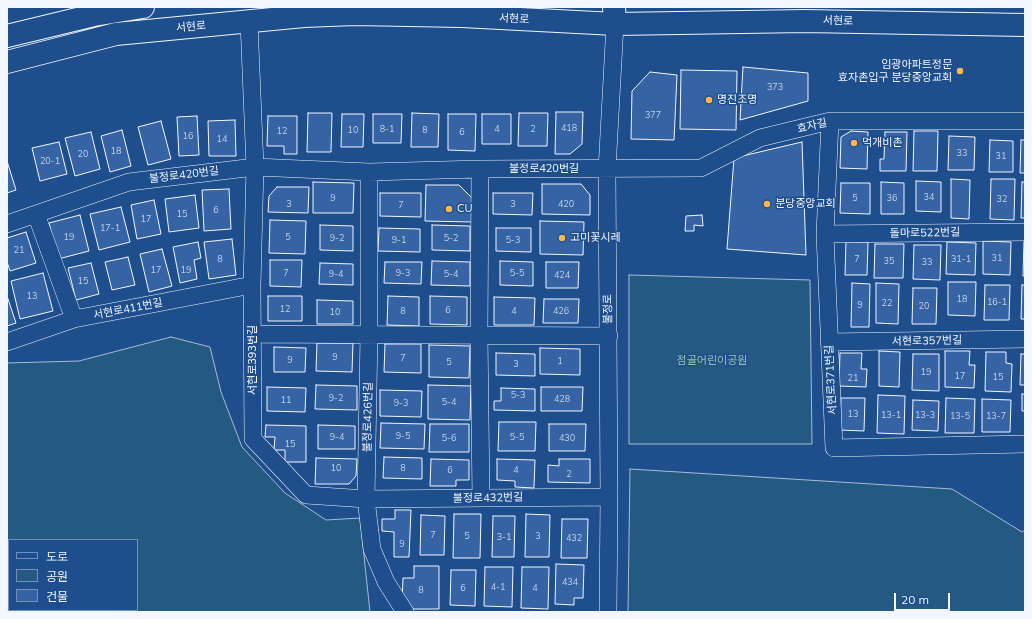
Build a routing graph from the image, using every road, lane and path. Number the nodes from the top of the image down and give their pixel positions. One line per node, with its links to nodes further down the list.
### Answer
1 (143, 7): 5 (main road)
2 (615, 16): 3 (main road, 서현로); 4 (main road, 서현로); 11 (street, 불정로)
3 (249, 22): 6 (main road, 서현로); 9 (street, 서현로393번길)
4 (1025, 25)
5 (7, 36)
6 (7, 62)
7 (830, 121): 8 (street, 효자길); 11 (street, 효자길); 16 (street, 서현로371번길)
8 (1025, 121)
9 (255, 167): 12 (street, 불정로420번길); 13 (street, 불정로420번길); 17 (street, 서현로393번길)
10 (480, 169): 11 (street, 불정로420번길); 12 (street, 불정로420번길); 21 (street)
11 (607, 170): 22 (street, 불정로)
12 (369, 172): 20 (street)
13 (36, 214): 14 (street, 불정로420번길); 18 (street)
14 (7, 224)
15 (1025, 232): 16 (street, 돌마로522번길)
16 (825, 234): 25 (street, 서현로371번길)
17 (252, 285): 18 (street, 서현로411번길); 19 (street, 서현로393번길)
18 (74, 319): 24 (street, 서현로411번길)
19 (253, 334): 20 (street); 29 (street, 서현로393번길)
20 (369, 334): 21 (street); 29 (street, 불정로426번길)
21 (479, 335): 22 (street); 28 (street)
22 (609, 336): 27 (street, 불정로)
23 (1025, 339): 25 (street, 서현로357번길)
24 (7, 342)
25 (829, 342): 26 (street, 서현로371번길)
26 (1025, 444)
27 (609, 497): 28 (street, 불정로432번길); 31 (street, 불정로)
28 (481, 498): 29 (street, 불정로432번길)
29 (366, 500): 30 (street)
30 (406, 612)
31 (608, 612)

